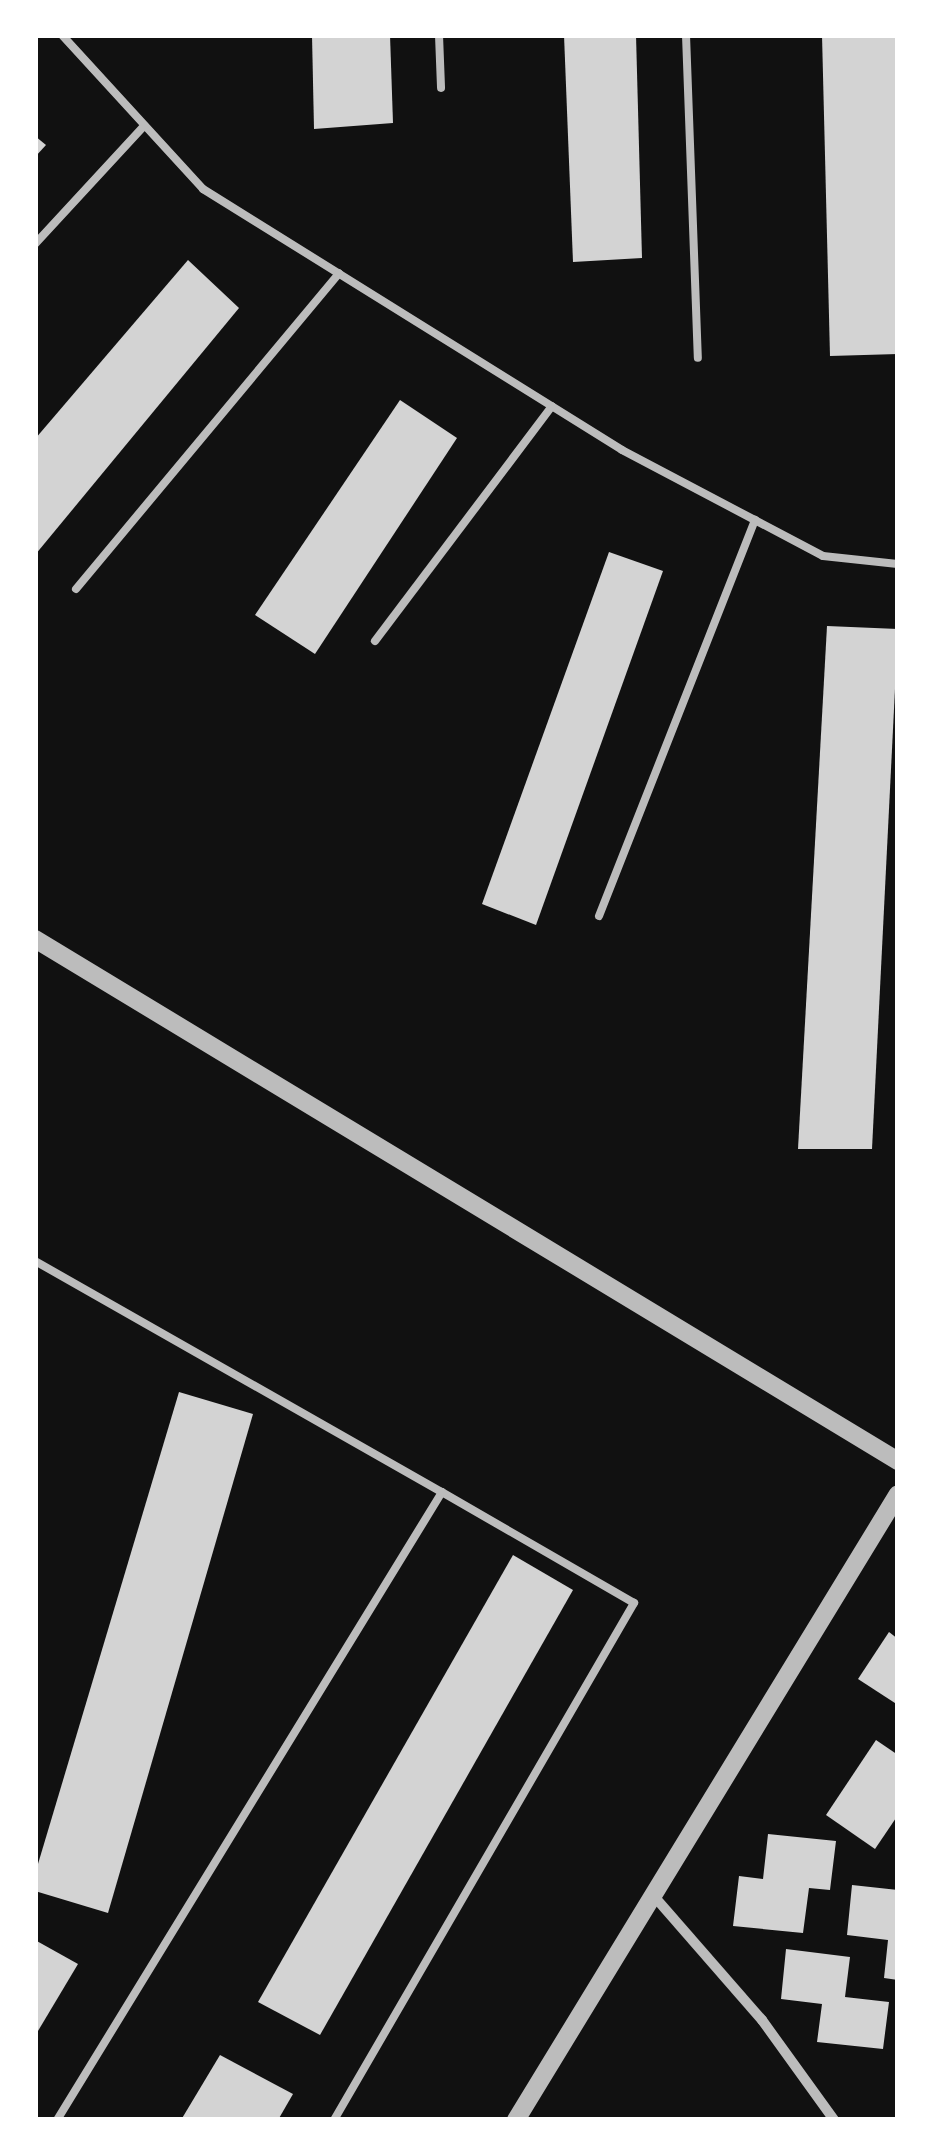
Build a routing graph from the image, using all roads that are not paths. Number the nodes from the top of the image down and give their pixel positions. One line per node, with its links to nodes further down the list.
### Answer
1 (62, 35): 5 (lane)
2 (439, 35): 4 (lane)
3 (686, 35): 8 (lane)
4 (441, 88)
5 (144, 126): 6 (lane); 7 (lane)
6 (35, 244)
7 (338, 274): 9 (lane); 12 (lane)
8 (698, 358)
9 (552, 406): 10 (lane); 13 (lane)
10 (755, 520): 11 (lane); 14 (lane)
11 (898, 564)
12 (76, 589)
13 (375, 641)
14 (599, 916)
15 (35, 939): 17 (street)
16 (35, 1261): 18 (lane)
17 (898, 1460)
18 (442, 1492): 21 (lane); 22 (lane)
19 (898, 1494): 20 (street)
20 (653, 1895): 23 (street); 24 (street)
21 (57, 2120)
22 (334, 2120)
23 (516, 2120)
24 (834, 2120)

